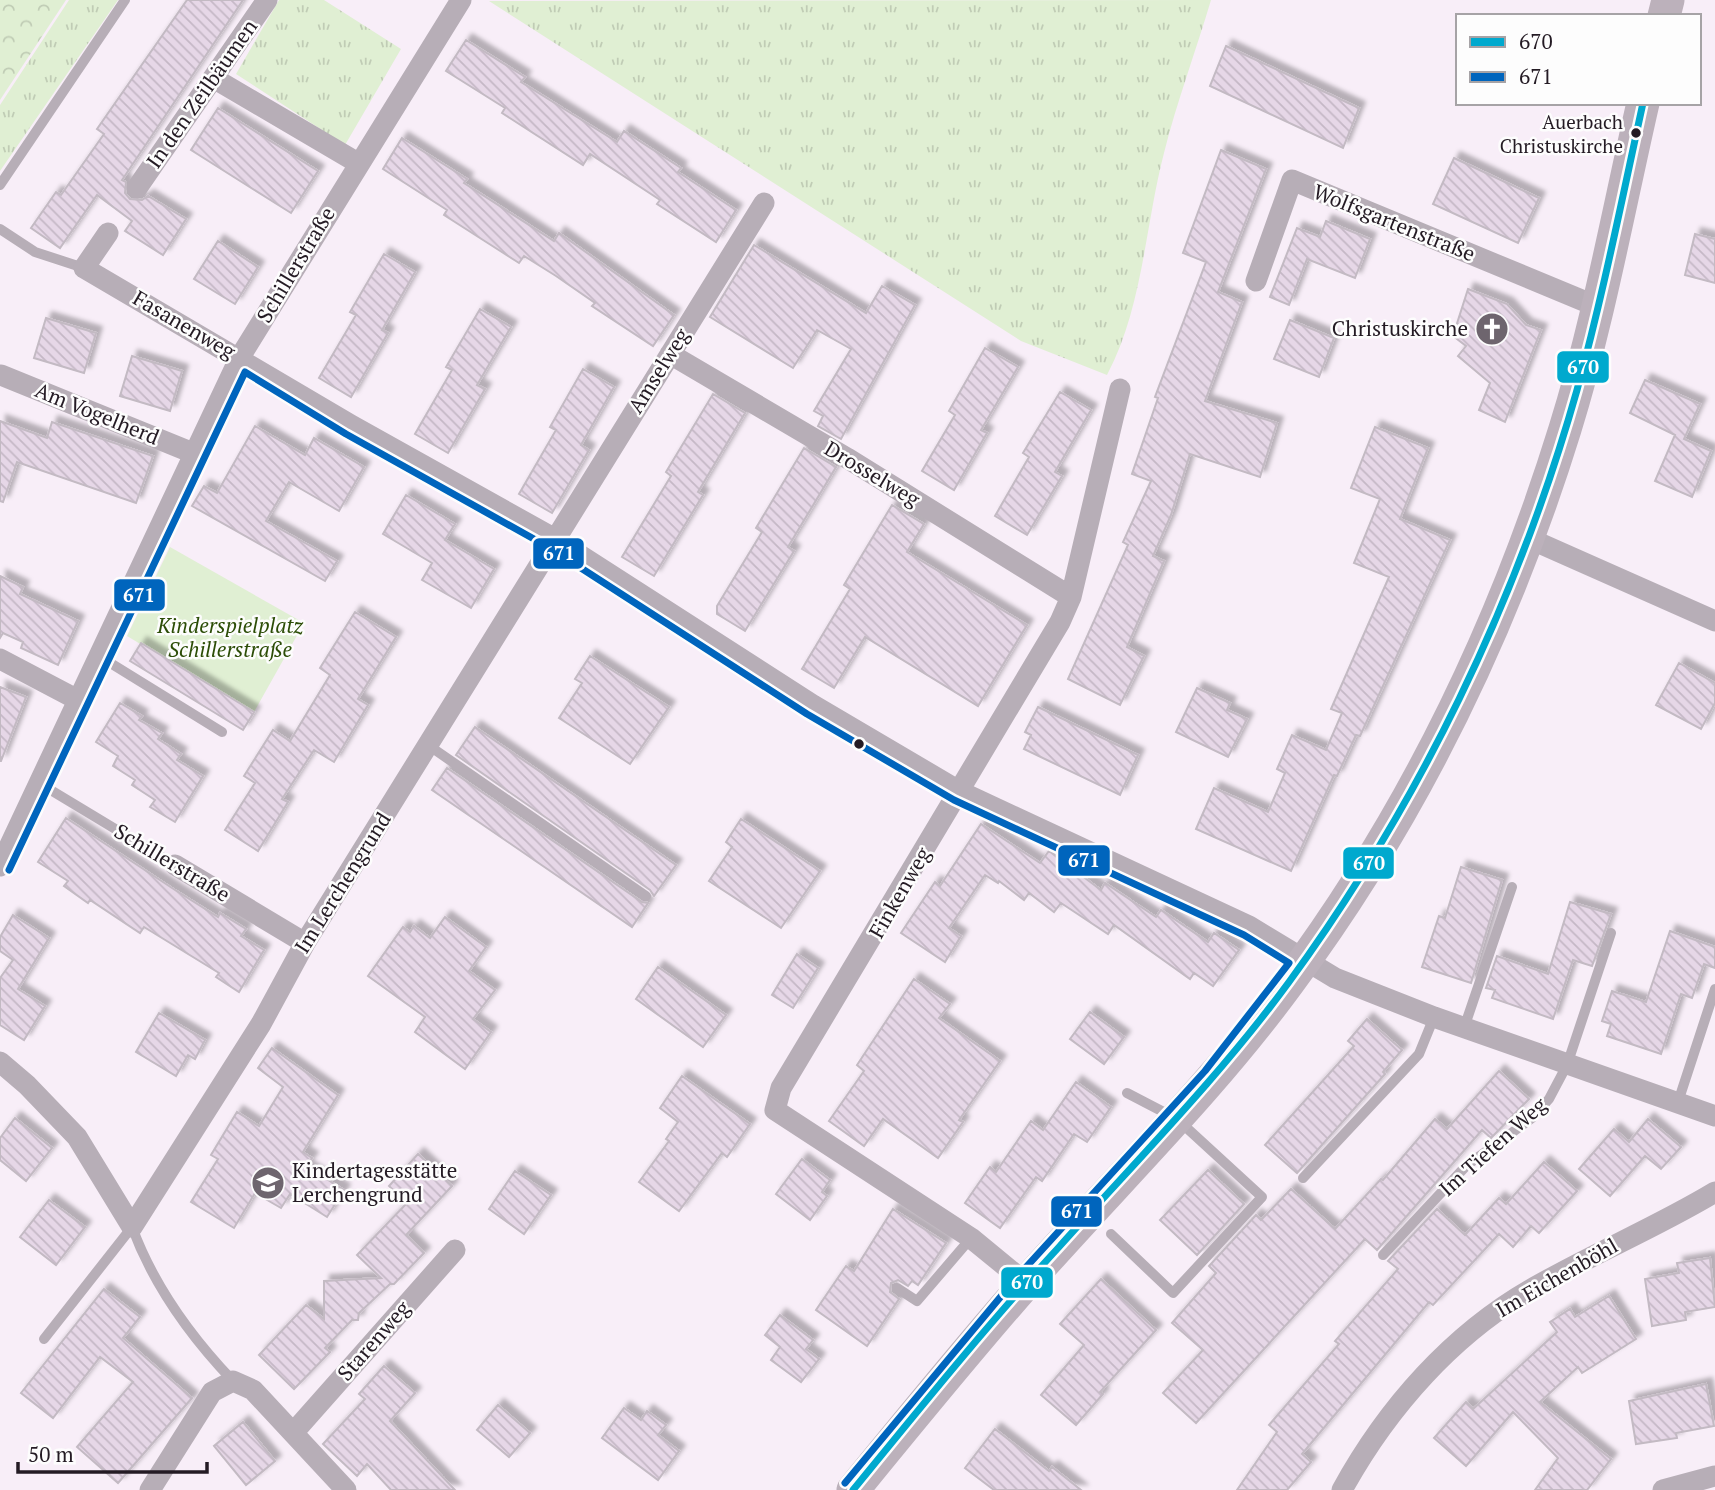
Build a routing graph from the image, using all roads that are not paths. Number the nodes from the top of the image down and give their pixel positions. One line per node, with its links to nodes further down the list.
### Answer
1 (125, 0): 7 (lane)
2 (267, 0): 4 (street, In den Zeilbäumen)
3 (461, 0): 6 (street, Schillerstraße)
4 (215, 79): 6 (street); 8 (street, In den Zeilbäumen)
5 (1643, 105): 14 (main road)
6 (358, 163): 16 (street, Schillerstraße)
7 (0, 185)
8 (137, 188)
9 (764, 203): 15 (street, Amselweg)
10 (0, 229): 12 (lane)
11 (108, 233): 12 (street)
12 (85, 268): 16 (street, Fasanenweg)
13 (1256, 281): 14 (street, Wolfsgartenstraße)
14 (1596, 306): 20 (main road)
15 (670, 354): 21 (street, Amselweg); 22 (street, Drosselweg)
16 (240, 357): 19 (street, Schillerstraße); 21 (street, Fasanenweg)
17 (1, 375): 19 (street, Am Vogelherd)
18 (1120, 389): 22 (street, Finkenweg)
19 (193, 453): 24 (street, Schillerstraße)
20 (1528, 538): 23 (street); 37 (main road)
21 (555, 539): 28 (street, Im Lerchengrund); 30 (street, Fasanenweg)
22 (1072, 597): 30 (street, Finkenweg)
23 (1715, 621)
24 (99, 656): 26 (street, Schillerstraße); 27 (lane)
25 (0, 659): 26 (street)
26 (78, 699): 29 (street, Schillerstraße)
27 (222, 732)
28 (428, 745): 34 (lane); 36 (street, Im Lerchengrund)
29 (39, 783): 31 (lane, Schillerstraße); 32 (street, Schillerstraße)
30 (960, 791): 37 (street, Fasanenweg); 51 (street, Finkenweg)
31 (174, 865): 36 (street, Schillerstraße)
32 (0, 866)
33 (1512, 887): 40 (lane)
34 (646, 895)
35 (1611, 933): 42 (lane, Im Tiefen Weg)
36 (305, 943): 49 (street, Im Lerchengrund)
37 (1305, 960): 39 (street); 46 (main road)
38 (1715, 989): 44 (lane)
39 (1434, 1017): 40 (street); 47 (lane)
40 (1464, 1028): 42 (street)
41 (0, 1062): 49 (street)
42 (1567, 1065): 44 (street); 53 (lane, Im Tiefen Weg)
43 (1128, 1093): 46 (lane)
44 (1678, 1102): 45 (street)
45 (1715, 1116)
46 (1177, 1119): 50 (lane); 54 (main road)
47 (1303, 1178)
48 (1715, 1192): 63 (street, Im Eichenböhl)
49 (132, 1227): 56 (lane); 57 (lane)
50 (1111, 1234)
51 (971, 1238): 54 (street, Finkenweg); 55 (lane)
52 (455, 1250): 58 (street, Starenweg)
53 (1383, 1255)
54 (1026, 1283): 62 (main road)
55 (897, 1288)
56 (44, 1339)
57 (233, 1381): 58 (street); 60 (street)
58 (293, 1433): 61 (street)
59 (1715, 1476): 64 (street)
60 (150, 1490)
61 (346, 1490)
62 (853, 1490)
63 (1342, 1490)
64 (1663, 1490)

